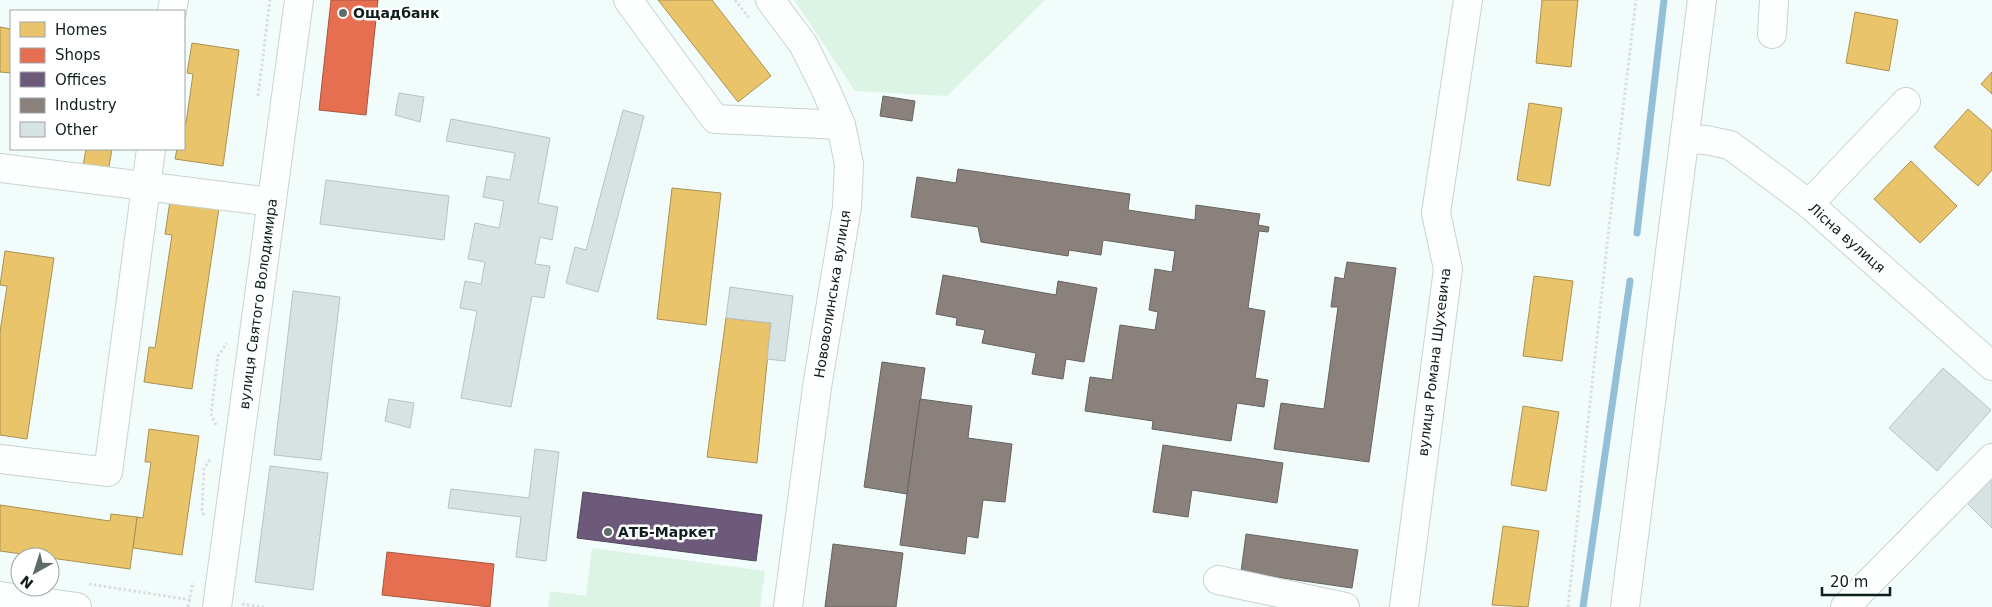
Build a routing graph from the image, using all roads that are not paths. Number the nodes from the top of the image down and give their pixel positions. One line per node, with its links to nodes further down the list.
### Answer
1 (299, 0): 14 (street, вулиця Святого Володимира)
2 (628, 0): 9 (street)
3 (770, 0): 9 (street, Нововолинська вулиця)
4 (1468, 0): 25 (street, вулиця Романа Шухевича)
5 (1702, 0): 10 (street)
6 (1774, 0): 7 (street)
7 (1772, 34)
8 (1906, 102): 15 (street)
9 (841, 125): 23 (street, Нововолинська вулиця)
10 (1685, 139): 15 (street, Лісна вулиця); 26 (street)
11 (151, 150): 13 (street)
12 (0, 168): 13 (street)
13 (146, 186): 14 (street); 18 (street)
14 (272, 202): 22 (street, вулиця Святого Володимира)
15 (1809, 204): 16 (street, Лісна вулиця)
16 (1992, 366)
17 (1992, 458): 27 (street)
18 (0, 459)
19 (1218, 580): 24 (street)
20 (82, 595): 21 (street)
21 (0, 596)
22 (217, 607)
23 (788, 607)
24 (1345, 607)
25 (1404, 607)
26 (1625, 607)
27 (1845, 607)

